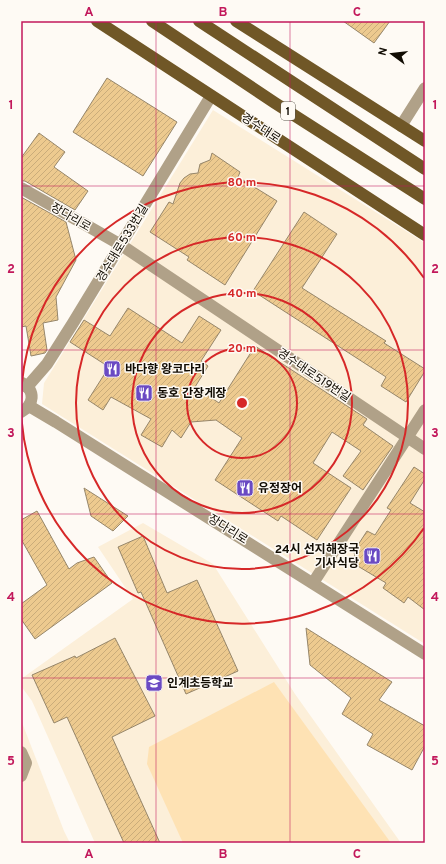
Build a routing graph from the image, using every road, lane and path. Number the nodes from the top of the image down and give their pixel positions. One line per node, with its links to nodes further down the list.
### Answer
1 (97, 21): 6 (main road, 경수대로)
2 (152, 21): 11 (main road, 1)
3 (198, 21): 9 (main road, 1)
4 (236, 21): 7 (main road)
5 (425, 88): 7 (street)
6 (211, 96): 12 (main road, 경수대로); 13 (street, 경수대로533번길)
7 (401, 126): 8 (main road)
8 (425, 141)
9 (425, 170)
10 (21, 188): 13 (street, 장다리로)
11 (425, 199)
12 (425, 235)
13 (120, 245): 14 (street, 경수대로533번길); 17 (street, 경수대로519번길)
14 (24, 385): 15 (street)
15 (25, 409): 19 (street, 장다리로)
16 (425, 410): 17 (street)
17 (408, 437): 18 (street, 경수대로519번길); 19 (street)
18 (425, 449)
19 (313, 583): 20 (street, 장다리로)
20 (425, 654)
21 (21, 752): 22 (street)
22 (21, 776)

